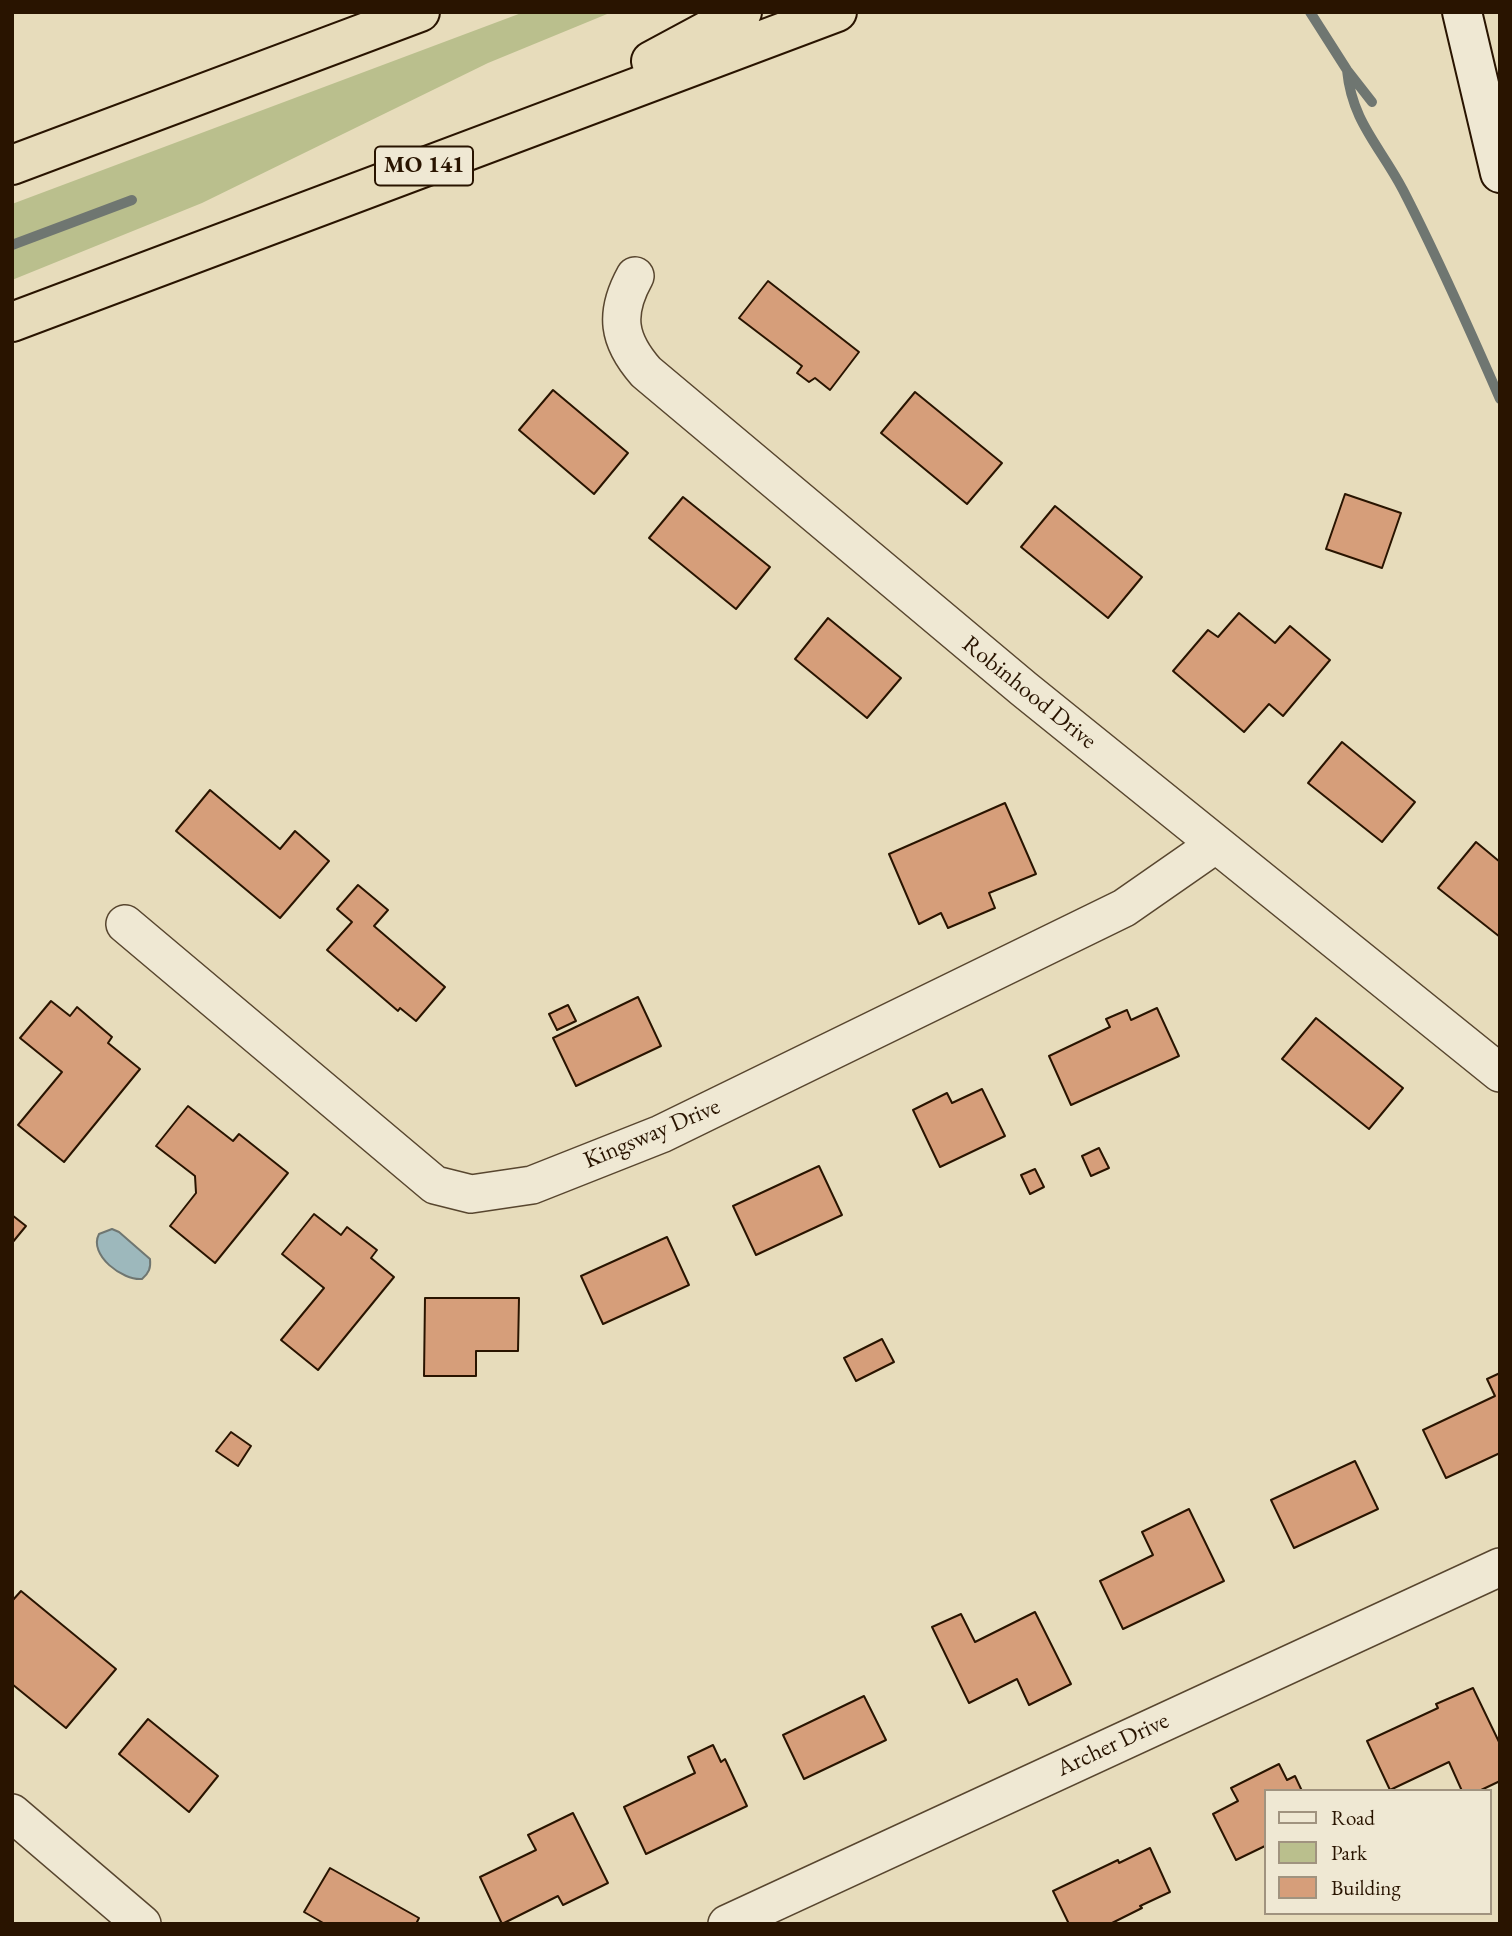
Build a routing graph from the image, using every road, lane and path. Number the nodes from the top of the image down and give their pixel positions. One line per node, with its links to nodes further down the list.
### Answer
1 (420, 12): 6 (highway)
2 (742, 12): 5 (highway)
3 (837, 12): 5 (highway, MO 141)
4 (1462, 12): 7 (street)
5 (516, 133): 9 (highway, MO 141)
6 (12, 165)
7 (1500, 173)
8 (635, 276): 10 (street, Robinhood Drive)
9 (12, 322)
10 (1216, 844): 11 (street, Kingsway Drive); 12 (street, Robinhood Drive)
11 (125, 924)
12 (1500, 1073)
13 (1500, 1567): 16 (street, Archer Drive)
14 (12, 1813): 15 (street)
15 (142, 1924)
16 (727, 1924)

